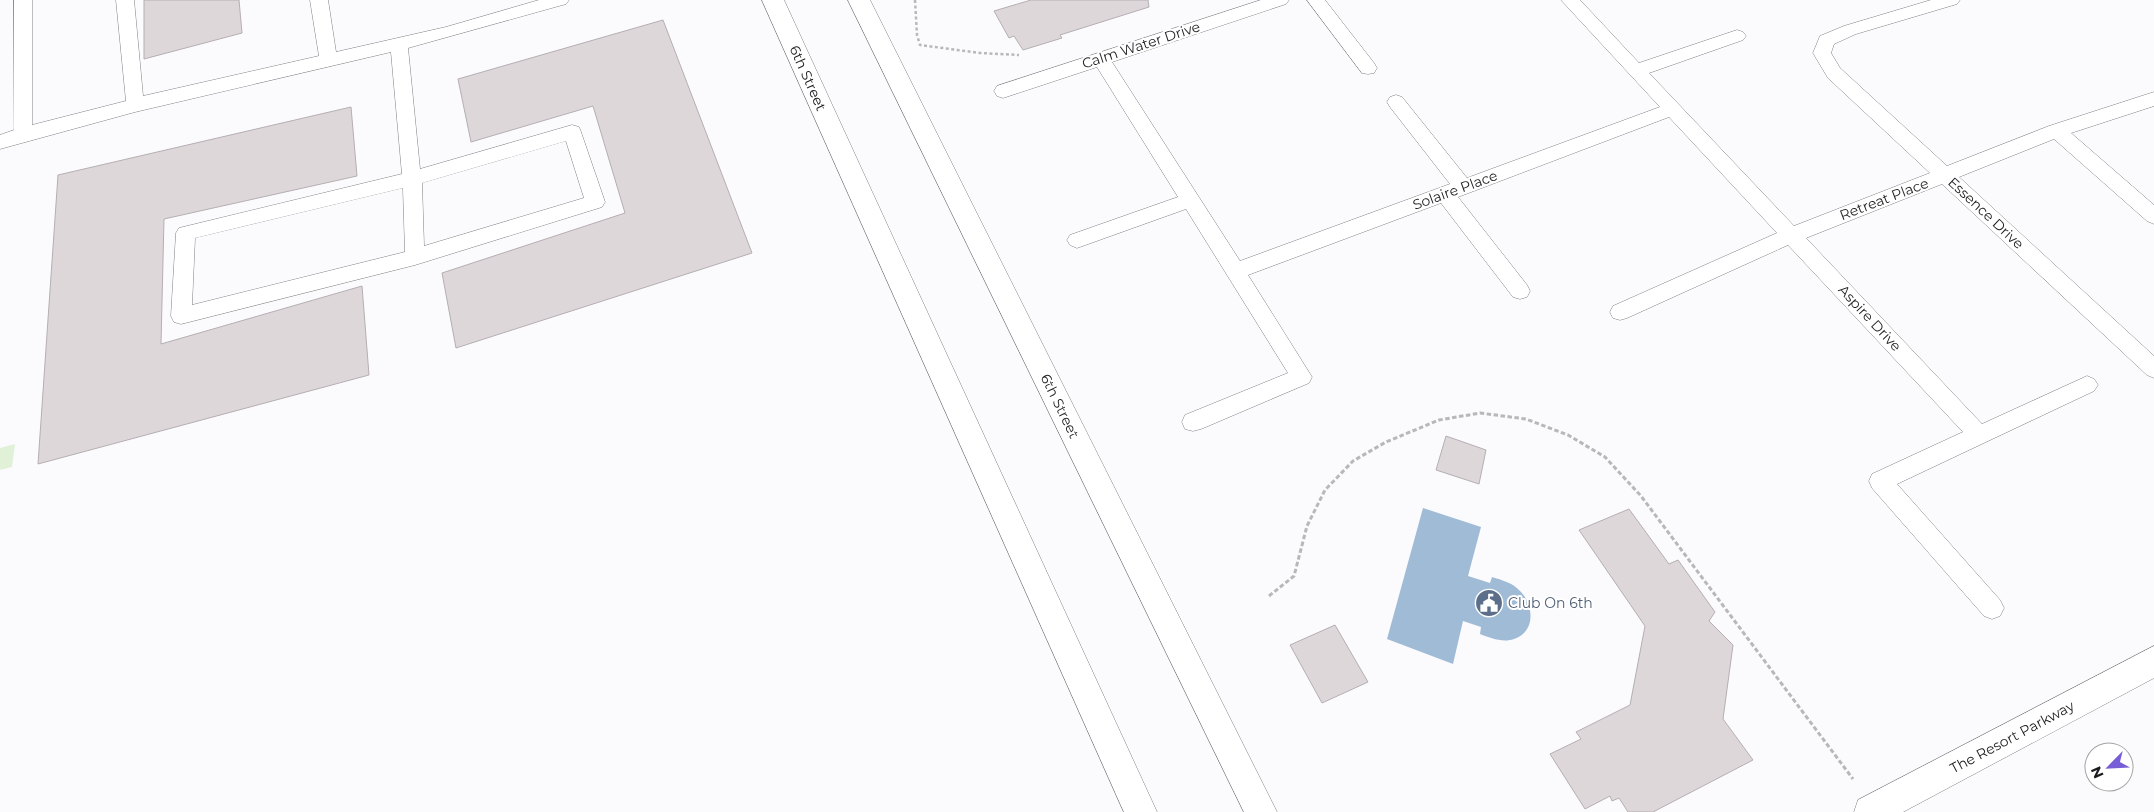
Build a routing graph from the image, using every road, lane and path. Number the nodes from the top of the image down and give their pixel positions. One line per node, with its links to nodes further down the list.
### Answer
1 (23, 0): 26 (lane)
2 (125, 0): 23 (lane)
3 (319, 0): 17 (lane)
4 (560, 0): 14 (lane)
5 (773, 0): 47 (main road, 6th Street)
6 (859, 0): 48 (main road, 6th Street)
7 (915, 0): 15 (path)
8 (1280, 0): 16 (lane, Calm Water Drive)
9 (1316, 0): 18 (lane)
10 (1570, 0): 19 (lane, Aspire Drive)
11 (1951, 0): 12 (lane)
12 (1916, 4): 28 (lane, Essence Drive)
13 (1737, 36): 19 (lane)
14 (399, 44): 17 (lane); 29 (lane)
15 (980, 53)
16 (1102, 58): 20 (lane, Calm Water Drive); 31 (lane)
17 (328, 59): 23 (lane)
18 (1368, 68)
19 (1636, 70): 24 (lane, Aspire Drive)
20 (1003, 91)
21 (2154, 99): 25 (lane, Retreat Place)
22 (1396, 102): 30 (lane)
23 (134, 104): 26 (lane)
24 (1673, 109): 30 (lane, Solaire Place); 33 (lane, Aspire Drive)
25 (2056, 131): 28 (lane, Retreat Place); 32 (lane)
26 (23, 134): 27 (lane)
27 (0, 142)
28 (1946, 175): 33 (lane, Retreat Place); 39 (lane, Essence Drive)
29 (412, 179): 35 (lane); 35 (lane); 35 (lane)
30 (1454, 190): 36 (lane, Solaire Place); 37 (lane)
31 (1191, 200): 34 (lane); 36 (lane)
32 (2154, 216)
33 (1792, 235): 38 (lane, Retreat Place); 42 (lane, Aspire Drive)
34 (1077, 240)
35 (415, 257)
36 (1236, 271): 41 (lane)
37 (1520, 290)
38 (1620, 312)
39 (2154, 370)
40 (2087, 385): 42 (lane)
41 (1193, 422)
42 (1978, 434): 44 (lane)
43 (1269, 596): 46 (path)
44 (1992, 608)
45 (2154, 661): 46 (main road, The Resort Parkway)
46 (1872, 810)
47 (1142, 812)
48 (1261, 812)

